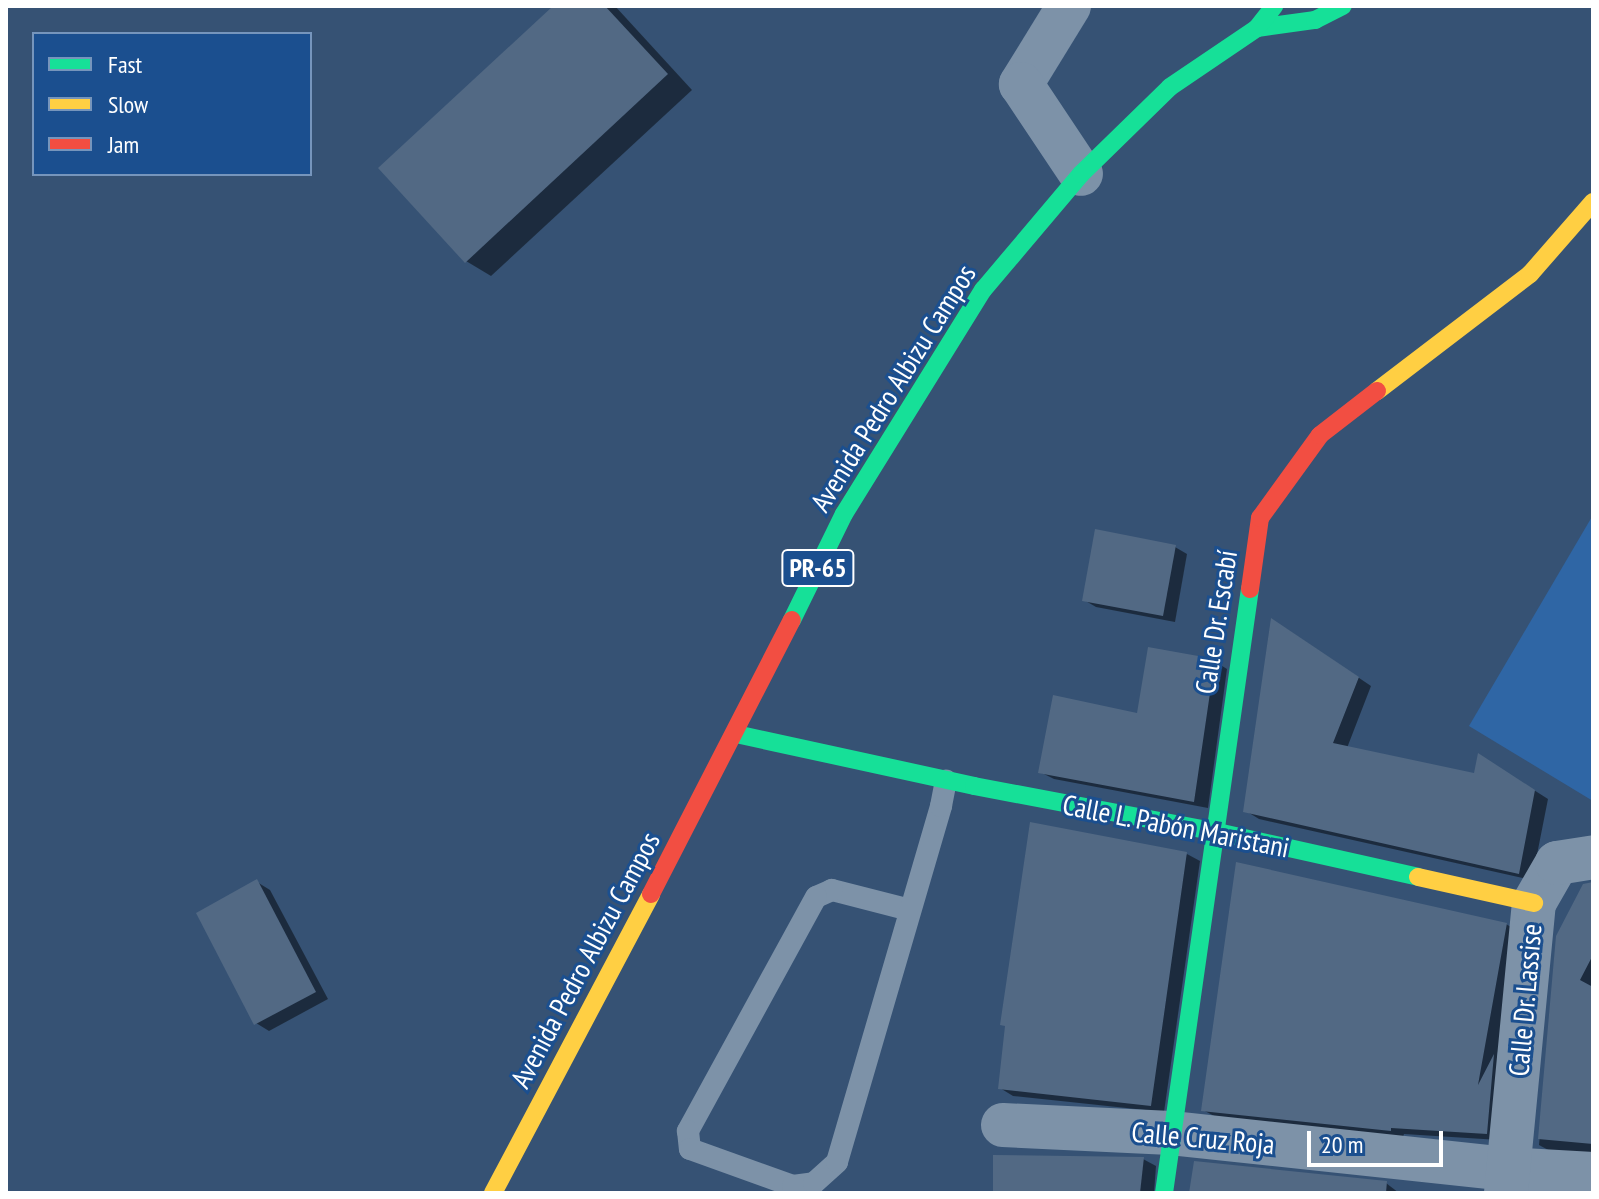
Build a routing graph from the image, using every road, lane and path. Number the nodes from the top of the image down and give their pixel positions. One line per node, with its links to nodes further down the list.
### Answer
1 (1069, 6): 5 (street)
2 (1274, 6): 4 (street, Avenida Pedro Albizu Campos / PR-65)
3 (1343, 6): 4 (street, Avenida Pedro Albizu Campos / PR-65)
4 (1257, 28): 5 (street, Avenida Pedro Albizu Campos / PR-65)
5 (1081, 174): 7 (street, Avenida Pedro Albizu Campos / PR-65)
6 (1593, 202): 9 (street, Calle Dr. Escabí)
7 (736, 734): 8 (street, Calle L. Pabón Maristani); 17 (street, Avenida Pedro Albizu Campos / PR-65)
8 (946, 780): 9 (street, Calle L. Pabón Maristani); 12 (lane)
9 (1213, 831): 11 (street, Calle L. Pabón Maristani); 14 (street, Calle Dr. Escabí)
10 (1593, 857): 11 (street)
11 (1534, 903): 16 (street, Calle Dr. Lassise)
12 (910, 910): 12 (lane)
13 (1003, 1125): 14 (street, Calle Cruz Roja)
14 (1171, 1133): 16 (street, Calle Cruz Roja); 18 (street, Calle Dr. Escabí)
15 (1593, 1174): 16 (street, Calle Cruz Roja)
16 (1507, 1181)
17 (493, 1193)
18 (1164, 1193)

